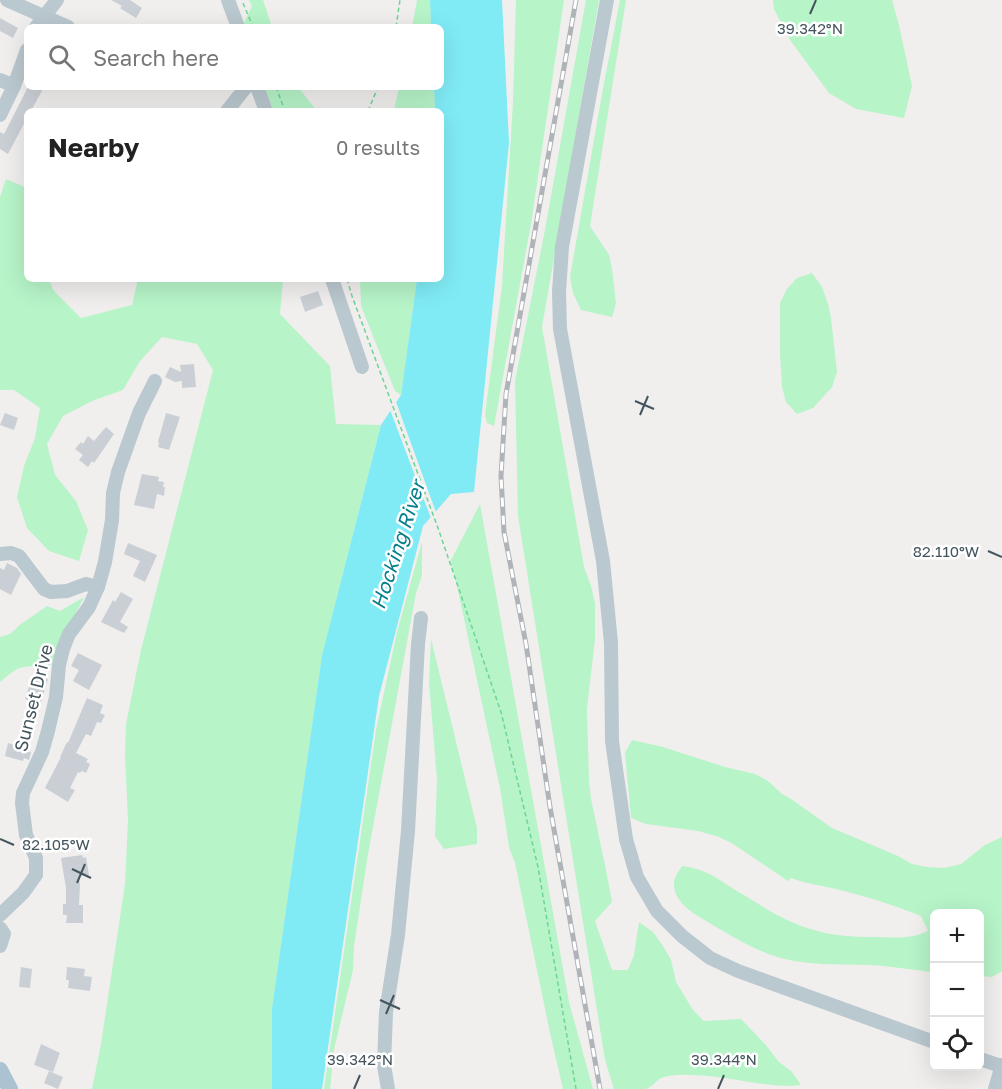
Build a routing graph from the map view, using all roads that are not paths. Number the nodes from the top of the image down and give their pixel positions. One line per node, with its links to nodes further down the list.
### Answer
1 (7, 0): 5 (street)
2 (57, 0): 5 (street)
3 (228, 0): 6 (street)
4 (607, 0): 24 (street)
5 (40, 22)
6 (237, 24)
7 (24, 58): 9 (street)
8 (0, 80): 9 (street)
9 (14, 86): 14 (street)
10 (244, 90): 12 (street)
11 (258, 90): 13 (street)
12 (228, 108)
13 (265, 108)
14 (0, 115)
15 (333, 282): 16 (street)
16 (362, 367)
17 (155, 381): 19 (street, Sunset Drive)
18 (0, 554): 19 (street)
19 (98, 587): 21 (street, Sunset Drive)
20 (421, 618): 29 (street)
21 (0, 915)
22 (0, 928): 23 (street)
23 (0, 946)
24 (930, 1041)
25 (984, 1060): 26 (street)
26 (1002, 1066): 30 (street)
27 (0, 1070): 28 (main road)
28 (10, 1089)
29 (388, 1089)
30 (995, 1089)

